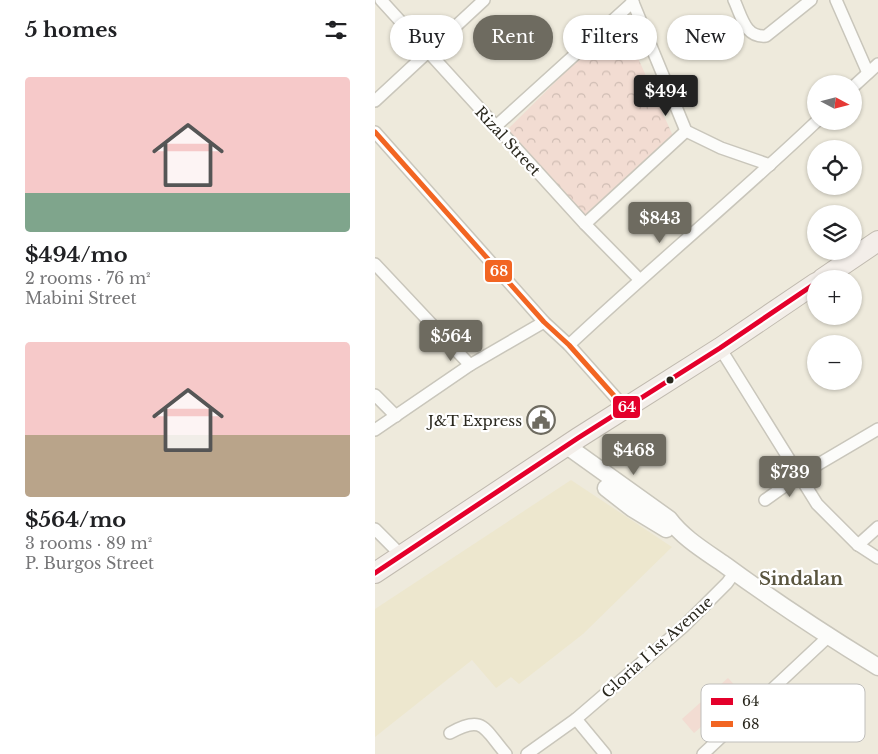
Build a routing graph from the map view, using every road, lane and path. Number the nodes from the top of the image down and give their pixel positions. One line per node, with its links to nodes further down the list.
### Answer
1 (381, 0): 7 (street, Rizal Street)
2 (484, 0): 8 (street)
3 (734, 0): 4 (street)
4 (811, 0)
5 (836, 0): 12 (street)
6 (633, 1): 15 (street); 17 (street)
7 (394, 15)
8 (463, 20)
9 (419, 60): 14 (street)
10 (433, 60): 15 (street, Rizal Street)
11 (878, 64): 12 (street)
12 (868, 73): 13 (street)
13 (863, 78)
14 (375, 101)
15 (495, 127): 20 (street, Rizal Street)
16 (808, 130): 19 (street)
17 (686, 131): 19 (street); 20 (street)
18 (375, 132): 26 (street)
19 (770, 166): 24 (street)
20 (585, 224): 24 (street, Rizal Street)
21 (878, 241): 23 (highway)
22 (375, 264): 29 (street)
23 (835, 270)
24 (639, 279): 27 (street)
25 (807, 289): 28 (highway)
26 (544, 322): 27 (street); 29 (street)
27 (569, 344): 31 (street)
28 (720, 348): 31 (highway); 36 (street)
29 (470, 365): 32 (street)
30 (375, 394): 32 (street)
31 (625, 408): 35 (highway)
32 (396, 416): 34 (street)
33 (878, 429): 36 (street)
34 (375, 430)
35 (563, 449): 41 (highway); 43 (main road)
36 (800, 475): 37 (street); 40 (street)
37 (765, 500)
38 (878, 527): 40 (street)
39 (375, 529): 41 (street)
40 (858, 545): 42 (street)
41 (401, 555): 44 (highway)
42 (878, 558)
43 (735, 572): 45 (main road); 48 (street, Gloria I 1st Avenue)
44 (375, 574)
45 (829, 636): 46 (main road); 47 (street)
46 (878, 667)
47 (778, 684)
48 (576, 720): 52 (street, Gloria I 1st Avenue); 53 (street)
49 (450, 733): 51 (street)
50 (716, 742): 54 (street)
51 (506, 754)
52 (527, 754)
53 (605, 754)
54 (703, 754)

